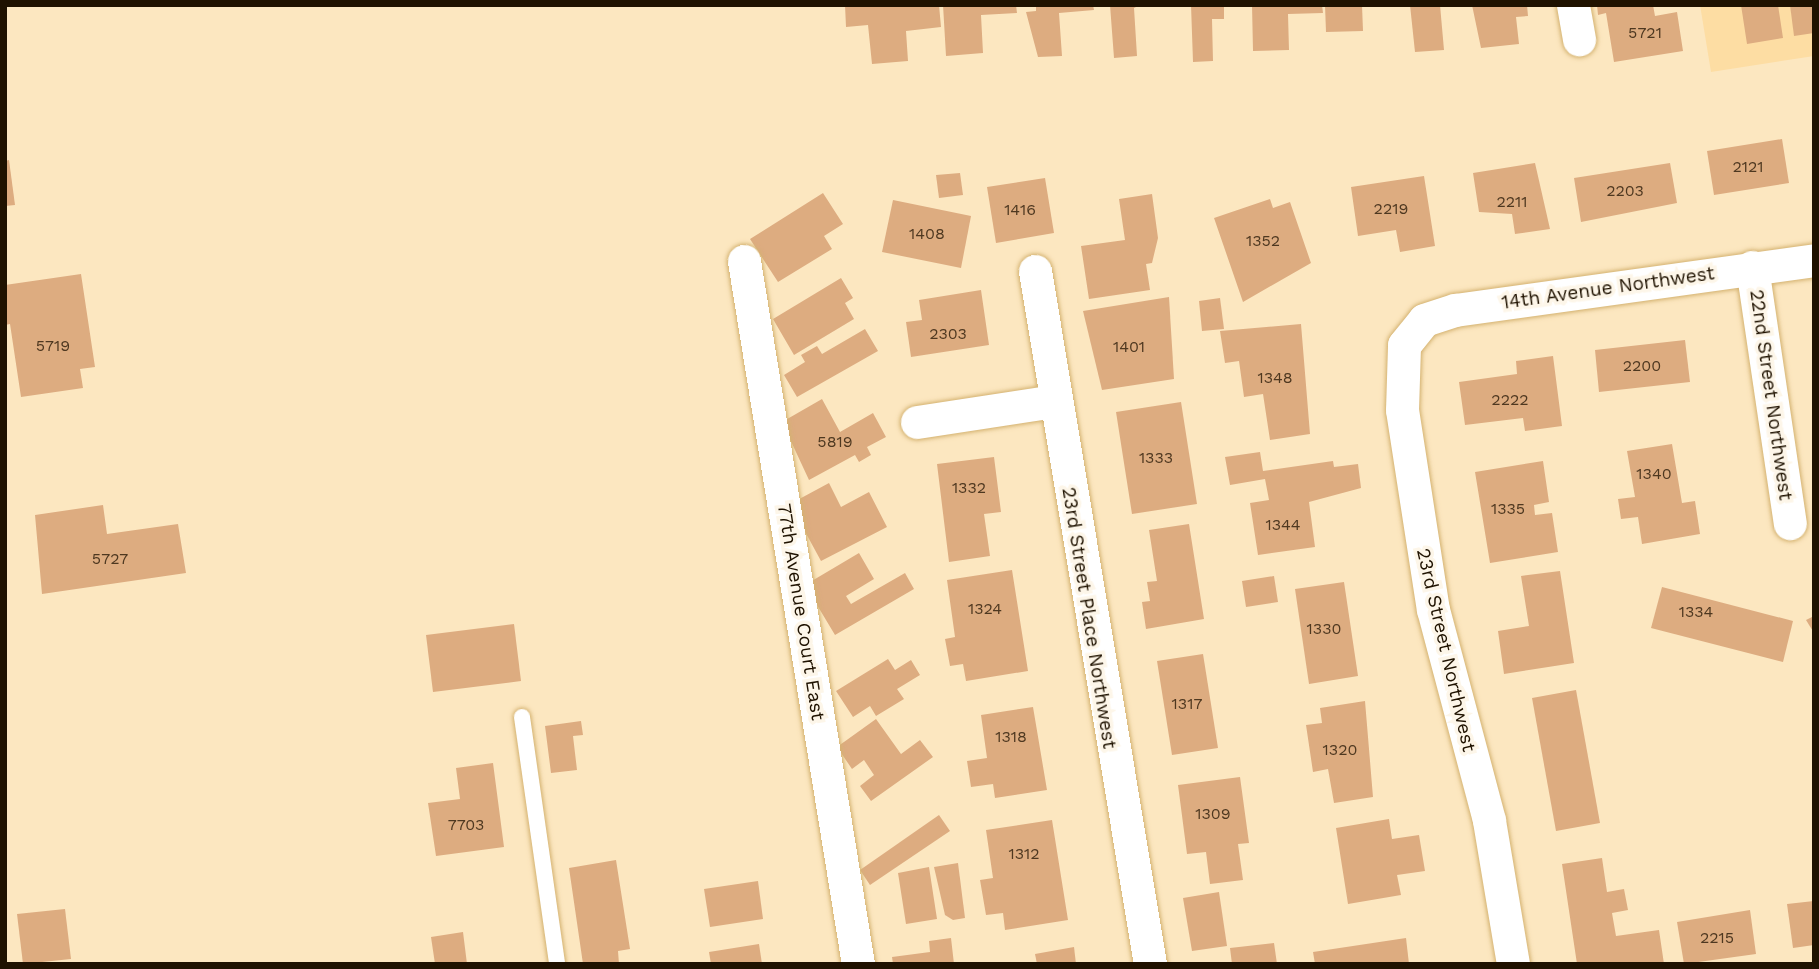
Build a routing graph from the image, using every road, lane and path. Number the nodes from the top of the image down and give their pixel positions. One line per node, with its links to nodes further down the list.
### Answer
1 (1573, 5): 2 (street)
2 (1579, 39)
3 (1814, 260): 5 (street, 14th Avenue Northwest)
4 (744, 261): 13 (street, 77th Avenue Court East)
5 (1752, 267): 7 (street, 14th Avenue Northwest); 10 (street, 22nd Street Northwest)
6 (1035, 271): 8 (street, 23rd Street Place Northwest)
7 (1409, 334): 15 (street, 23rd Street Northwest)
8 (1054, 401): 9 (street); 14 (street, 23rd Street Place Northwest)
9 (917, 422)
10 (1790, 523)
11 (522, 717): 12 (lane)
12 (557, 964)
13 (858, 964)
14 (1150, 964)
15 (1513, 964)

